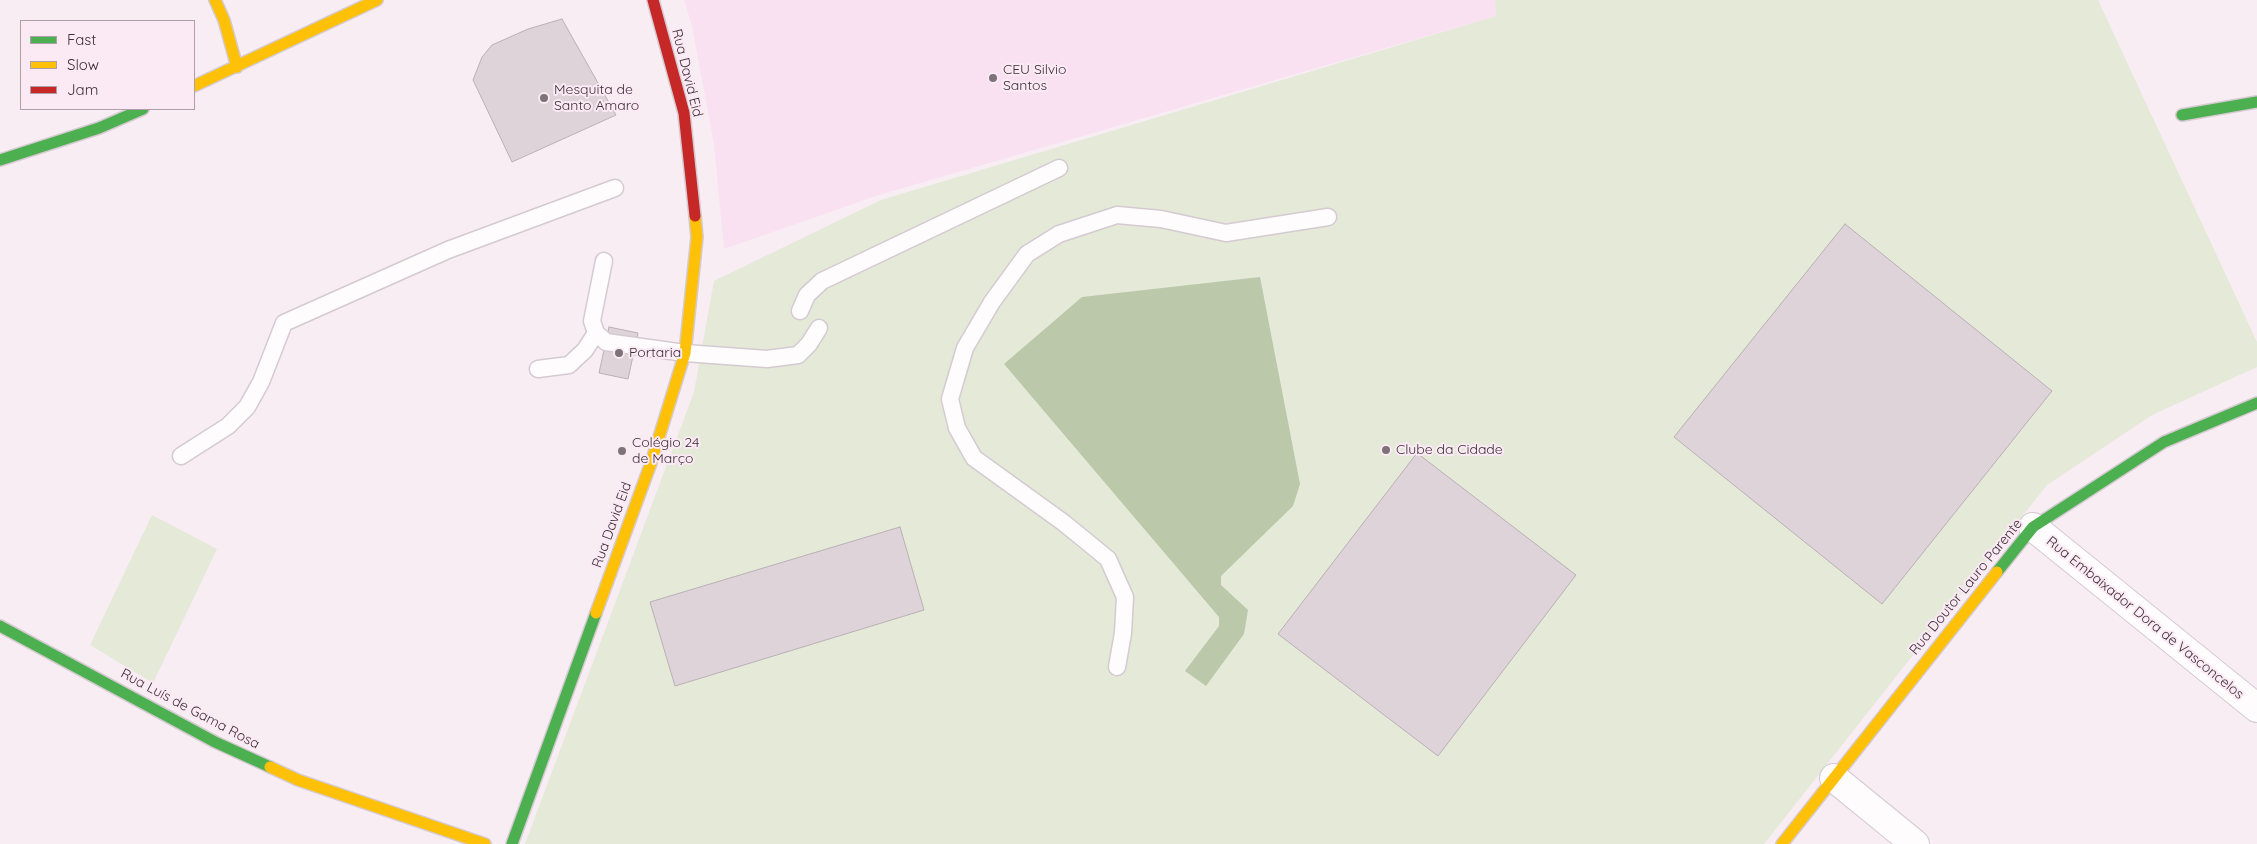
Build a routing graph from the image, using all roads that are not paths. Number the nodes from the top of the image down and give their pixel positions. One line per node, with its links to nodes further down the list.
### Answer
1 (215, 0): 4 (street)
2 (376, 0): 4 (street)
3 (653, 0): 17 (street, Rua David Eid)
4 (238, 66): 5 (street)
5 (195, 86)
6 (2257, 102): 8 (street)
7 (141, 110): 9 (street)
8 (2182, 115)
9 (0, 160)
10 (1059, 168): 14 (lane)
11 (615, 188): 20 (lane)
12 (1328, 217): 23 (lane)
13 (604, 261): 16 (lane)
14 (800, 311)
15 (819, 328): 17 (lane)
16 (596, 333): 17 (lane); 18 (lane)
17 (685, 353): 27 (street, Rua David Eid)
18 (538, 369)
19 (2257, 403): 21 (street, Rua Doutor Lauro Parente)
20 (181, 456)
21 (2033, 527): 24 (street, Rua Embaixador Dora de Vasconcelos); 25 (street, Rua Doutor Lauro Parente)
22 (0, 626): 26 (street, Rua Luís de Gama Rosa)
23 (1117, 667)
24 (2257, 708)
25 (1834, 778): 28 (street, Rua Doutor Lauro Parente); 29 (street)
26 (485, 844)
27 (512, 844)
28 (1782, 844)
29 (1915, 844)

